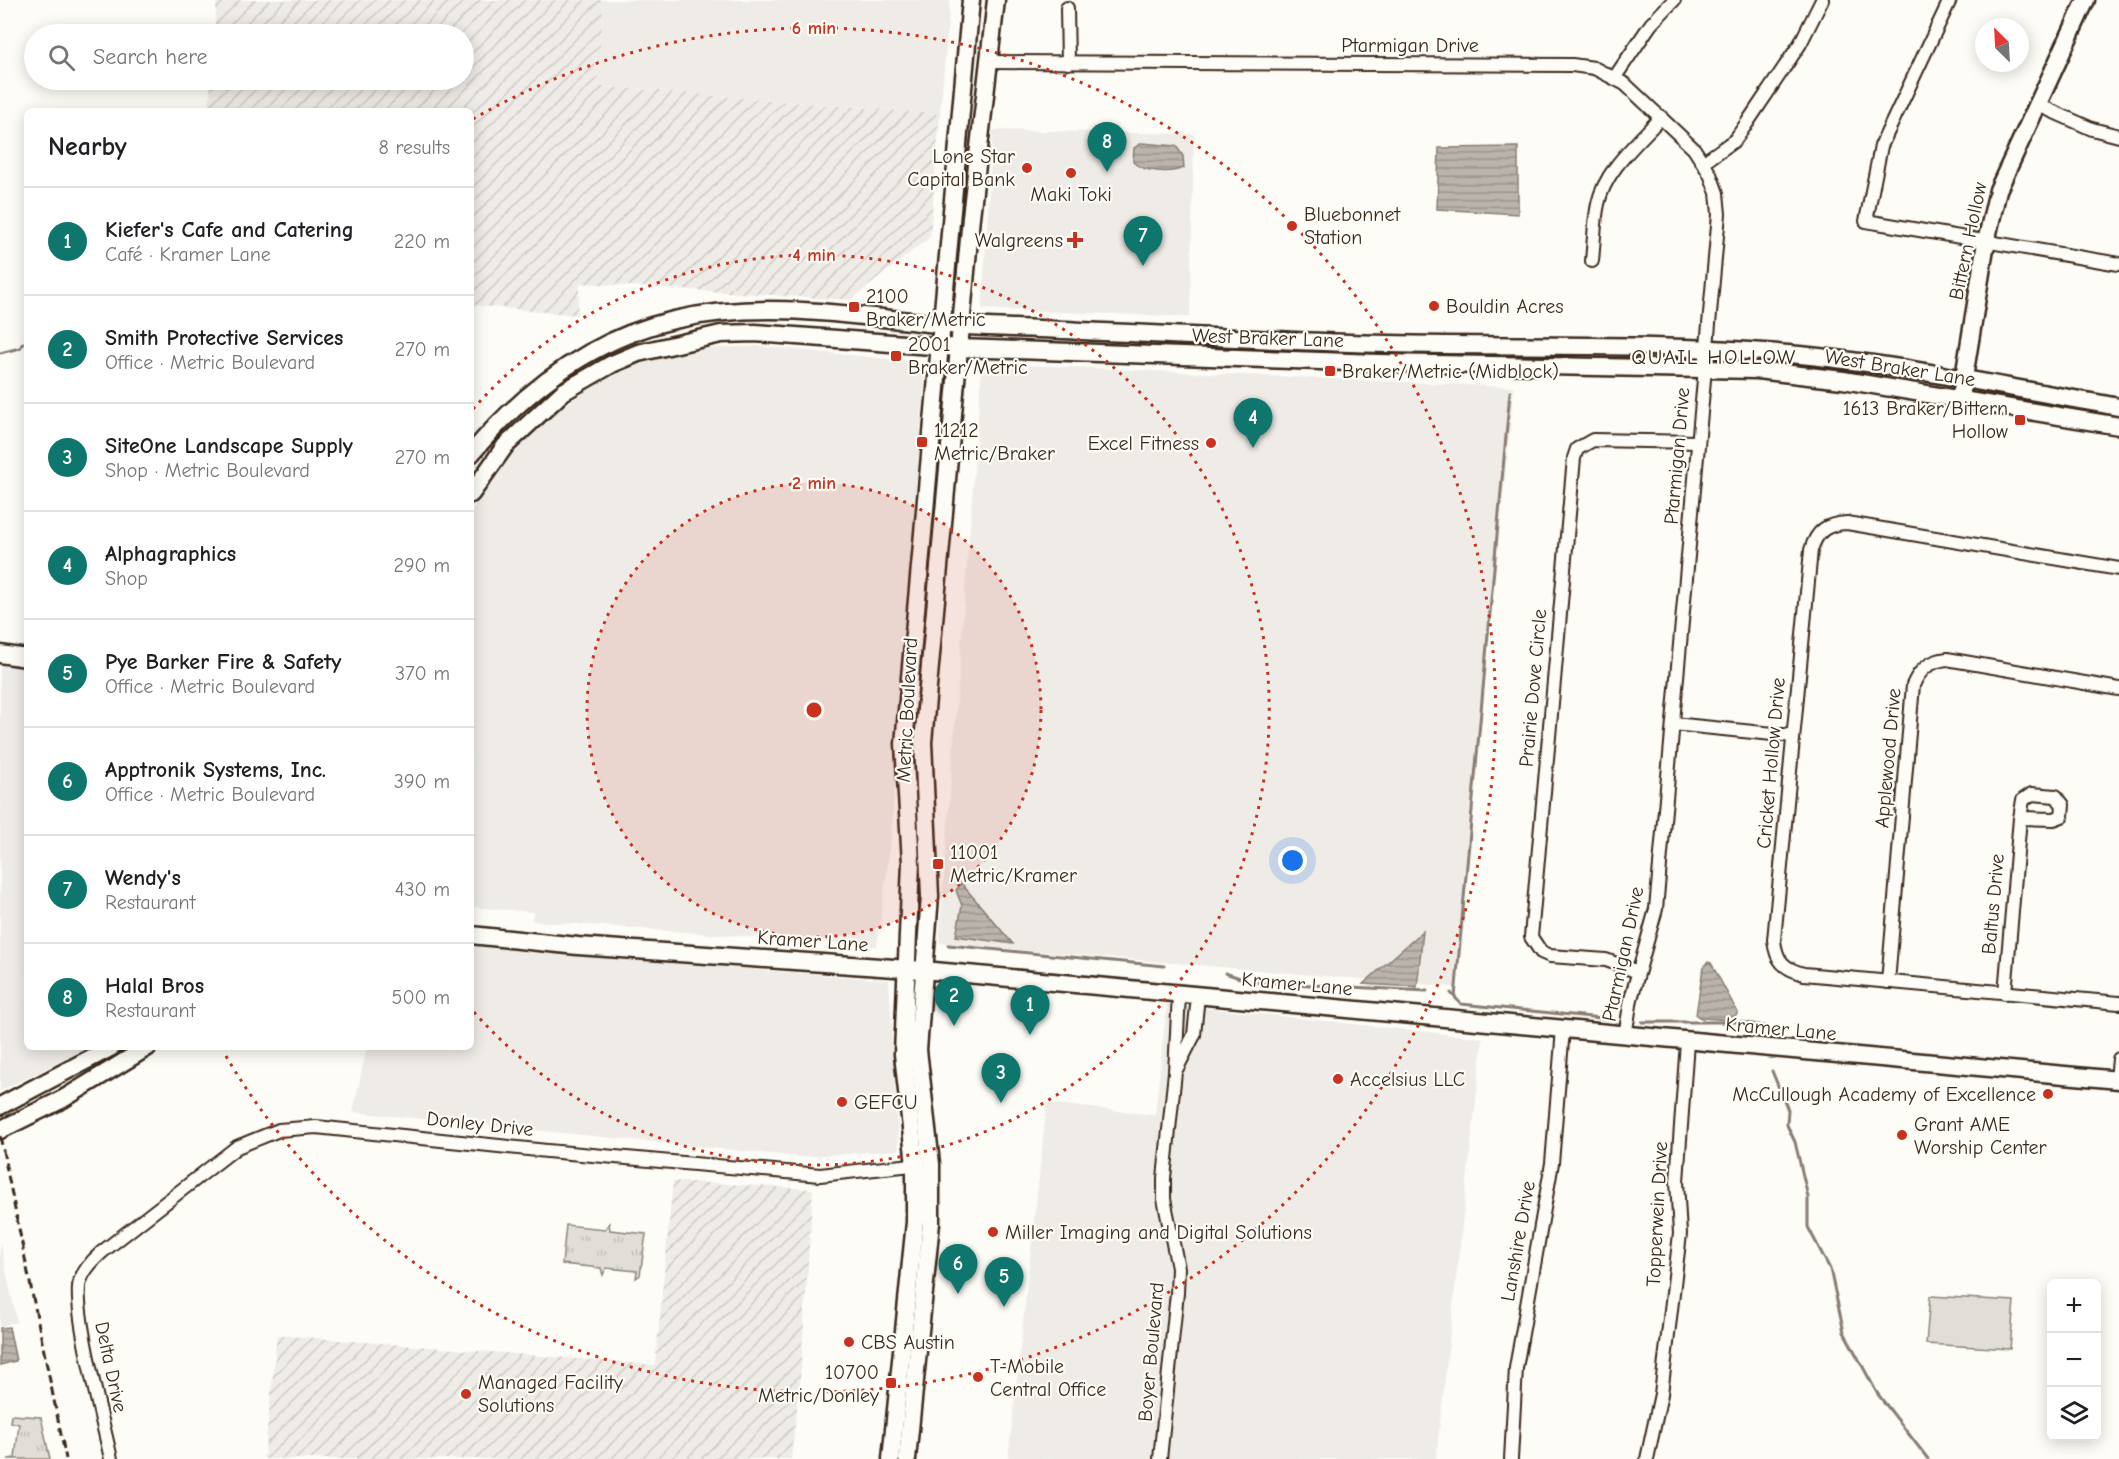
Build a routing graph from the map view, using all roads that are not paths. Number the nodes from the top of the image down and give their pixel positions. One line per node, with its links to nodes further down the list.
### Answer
1 (971, 0): 18 (main road, Metric Boulevard)
2 (996, 0): 8 (main road, Metric Boulevard)
3 (1674, 0): 10 (street)
4 (1822, 0): 14 (street)
5 (1950, 0): 15 (street)
6 (2086, 0): 11 (main road, Bittern Hollow)
7 (1067, 8): 9 (street)
8 (987, 62): 9 (street, Ptarmigan Drive); 19 (main road, Metric Boulevard)
9 (1068, 63): 10 (street, Ptarmigan Drive)
10 (1615, 77): 12 (street, Ptarmigan Drive)
11 (2036, 105): 13 (street); 15 (main road, Bittern Hollow)
12 (1661, 117): 14 (street, Ptarmigan Drive); 16 (street)
13 (2119, 136)
14 (1704, 162): 24 (street, Ptarmigan Drive)
15 (1986, 242): 17 (street); 28 (main road, Bittern Hollow)
16 (1592, 261)
17 (2119, 264)
18 (944, 324): 19 (main road, West Braker Lane); 22 (main road, Metric Boulevard); 29 (main road, West Braker Lane)
19 (961, 325): 20 (main road, West Braker Lane); 23 (main road, Metric Boulevard)
20 (1168, 334): 21 (main road, West Braker Lane); 25 (main road)
21 (1381, 344): 24 (main road, West Braker Lane); 26 (main road)
22 (942, 346): 23 (main road, West Braker Lane); 30 (main road, West Braker Lane); 40 (main road, Metric Boulevard)
23 (959, 348): 25 (main road, West Braker Lane); 40 (main road, Metric Boulevard)
24 (1708, 348): 27 (street, Ptarmigan Drive); 28 (main road, West Braker Lane)
25 (1164, 355): 26 (main road, West Braker Lane)
26 (1378, 363): 27 (main road, West Braker Lane)
27 (1705, 368): 31 (main road, West Braker Lane); 36 (street, Ptarmigan Drive)
28 (1963, 380): 31 (main road, Bittern Hollow); 33 (main road, West Braker Lane)
29 (540, 384): 30 (main road); 32 (main road, West Braker Lane)
30 (555, 398): 34 (main road, West Braker Lane)
31 (1960, 399): 35 (main road, West Braker Lane)
32 (522, 400): 34 (main road); 37 (main road, West Braker Lane)
33 (2119, 407)
34 (536, 414): 38 (main road, West Braker Lane)
35 (2119, 426)
36 (1698, 442): 44 (street, Ptarmigan Drive); 49 (street, Prairie Dove Circle)
37 (474, 451)
38 (474, 490)
39 (2119, 569): 45 (street, Cricket Hollow Drive)
40 (923, 650): 48 (main road, Metric Boulevard)
41 (0, 654): 42 (main road)
42 (24, 658)
43 (2119, 689): 50 (street, Applewood Drive)
44 (1673, 724): 45 (street); 49 (street, Ptarmigan Drive)
45 (1793, 736): 50 (street, Cricket Hollow Drive)
46 (2020, 818): 51 (street, Baltus Drive)
47 (474, 935): 48 (main road, Kramer Lane)
48 (915, 970): 52 (main road, Kramer Lane); 65 (main road, Metric Boulevard)
49 (1638, 972): 56 (street, Ptarmigan Drive)
50 (1888, 982): 51 (street, Cricket Hollow Drive)
51 (2005, 993): 54 (street, Cricket Hollow Drive)
52 (1179, 994): 53 (main road, Kramer Lane); 61 (street, Boyer Boulevard)
53 (1198, 996): 55 (main road, Kramer Lane); 61 (street, Boyer Boulevard)
54 (2119, 1003)
55 (1563, 1029): 56 (main road, Kramer Lane); 71 (street, Lanshire Drive)
56 (1625, 1036): 57 (main road, Kramer Lane)
57 (1687, 1042): 62 (main road, Kramer Lane); 72 (street, Topperwein Drive)
58 (106, 1050): 63 (main road)
59 (125, 1054): 64 (main road)
60 (2119, 1059): 62 (street)
61 (1175, 1072): 70 (street, Boyer Boulevard)
62 (2118, 1080)
63 (0, 1106)
64 (0, 1130)
65 (923, 1164): 66 (street, Donley Drive); 68 (main road, Metric Boulevard); 69 (main road, Metric Boulevard)
66 (80, 1282): 67 (street, Delta Drive)
67 (111, 1459)
68 (891, 1459)
69 (907, 1459)
70 (1160, 1459)
71 (1511, 1459)
72 (1647, 1459)

